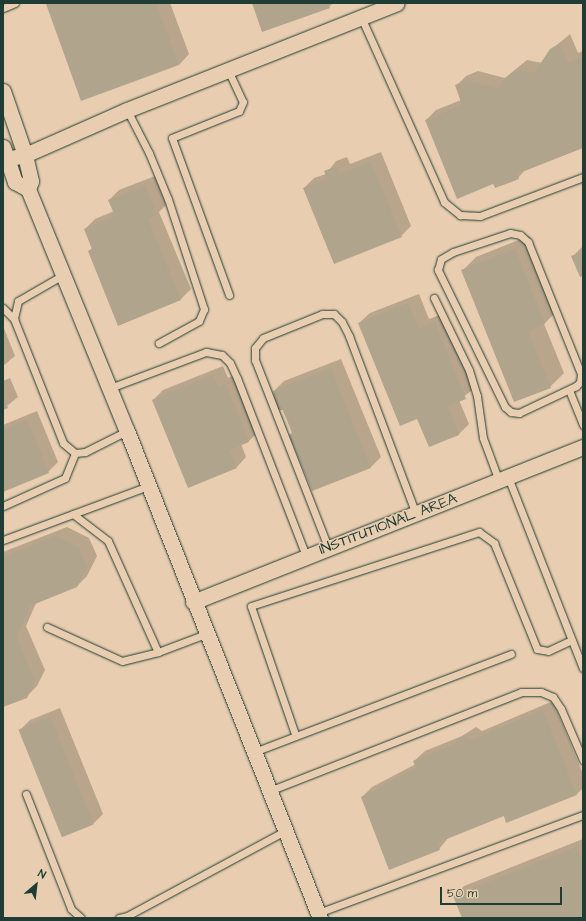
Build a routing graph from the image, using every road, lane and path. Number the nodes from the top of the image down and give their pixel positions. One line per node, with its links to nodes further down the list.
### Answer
1 (15, 3): 3 (lane)
2 (397, 3): 4 (street)
3 (3, 8)
4 (362, 17): 5 (street); 10 (lane)
5 (228, 70): 7 (street); 13 (lane)
6 (3, 91): 9 (street)
7 (127, 110): 9 (street); 17 (lane)
8 (5, 153): 9 (street); 11 (street)
9 (25, 155): 11 (street)
10 (583, 177)
11 (28, 189): 12 (street)
12 (63, 275): 16 (lane); 18 (street)
13 (229, 295)
14 (434, 298): 24 (lane)
15 (3, 308): 16 (lane)
16 (14, 319): 23 (lane)
17 (159, 343)
18 (110, 388): 21 (street); 31 (lane)
19 (569, 390): 19 (lane); 20 (lane)
20 (583, 424)
21 (127, 431): 23 (lane); 25 (street)
22 (583, 447): 24 (street, INSTITUTIONAL AREA)
23 (75, 453): 26 (lane)
24 (504, 479): 28 (street, INSTITUTIONAL AREA); 35 (lane)
25 (148, 486): 27 (lane); 32 (street)
26 (3, 506)
27 (72, 514): 29 (lane); 36 (lane)
28 (416, 514): 30 (street, INSTITUTIONAL AREA); 30 (lane)
29 (3, 540)
30 (328, 547): 31 (street, INSTITUTIONAL AREA)
31 (306, 556): 32 (street, INSTITUTIONAL AREA)
32 (193, 602): 34 (street)
33 (47, 627): 36 (lane)
34 (206, 634): 36 (lane); 40 (street)
35 (572, 640): 38 (lane); 39 (lane)
36 (158, 652)
37 (511, 654): 39 (lane)
38 (583, 668)
39 (295, 734): 40 (lane)
40 (253, 752): 42 (street)
41 (583, 760): 42 (lane)
42 (269, 791): 45 (street)
43 (26, 794): 47 (lane)
44 (583, 815): 46 (lane)
45 (285, 831): 46 (street); 48 (lane)
46 (319, 916)
47 (81, 918)
48 (119, 918)

